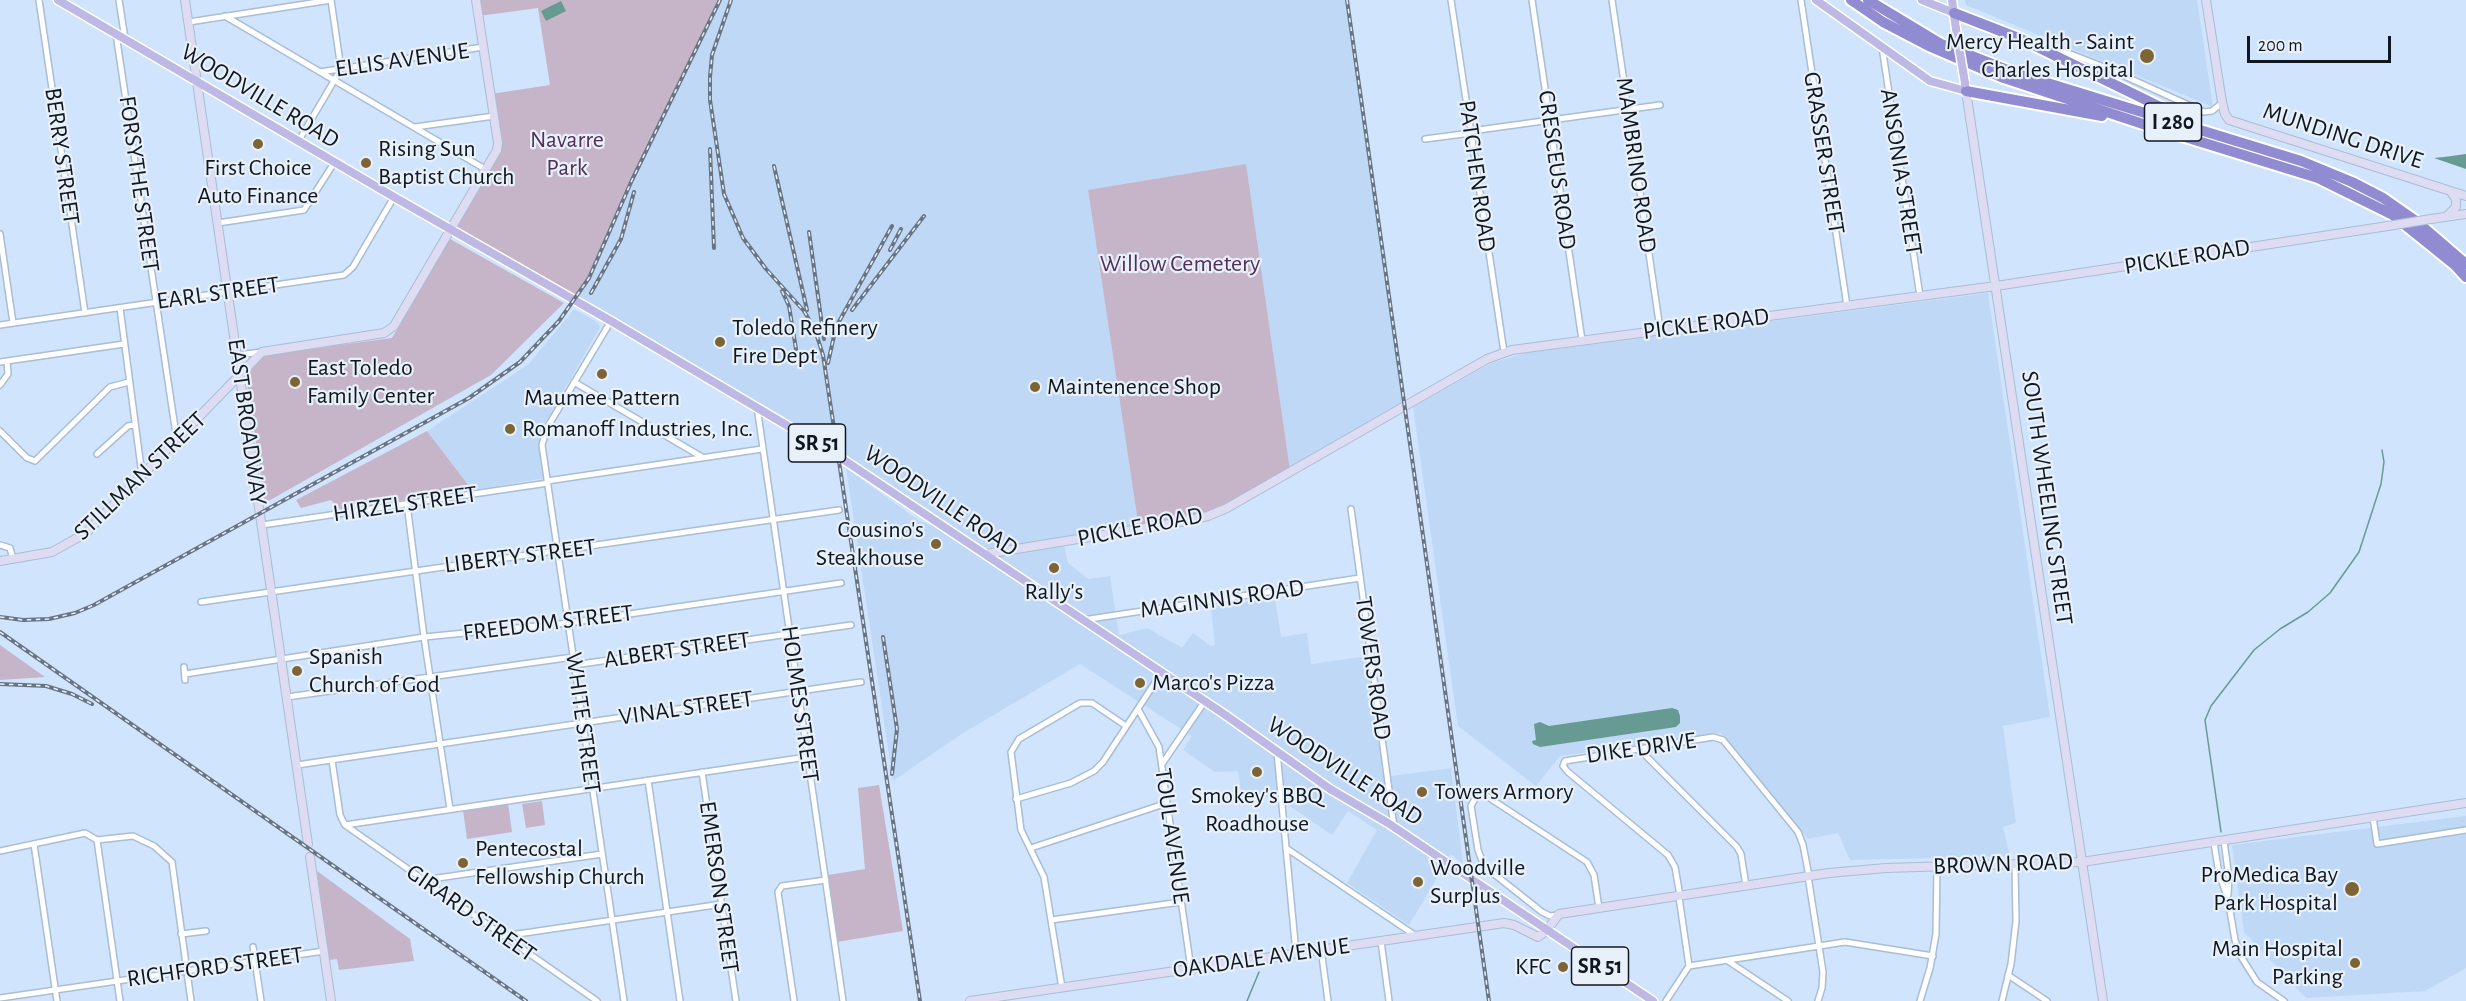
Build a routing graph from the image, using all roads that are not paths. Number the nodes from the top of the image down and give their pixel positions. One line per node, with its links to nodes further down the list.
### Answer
1 (39, 0): 59 (street, BERRY STREET)
2 (58, 0): 20 (main road, WOODVILLE ROAD / SR 51)
3 (119, 0): 21 (street)
4 (186, 0): 19 (street, EAST BROADWAY)
5 (331, 0): 18 (street); 25 (street)
6 (476, 0): 22 (street)
7 (1451, 0): 37 (street, PATCHEN ROAD)
8 (1532, 0): 34 (street, CRESCEUS ROAD)
9 (1611, 0): 32 (street, MAMBRINO ROAD)
10 (1800, 0): 57 (street, GRASSER STREET)
11 (1816, 0): 23 (main road)
12 (1851, 0): 35 (highway, I 280)
13 (1868, 0): 39 (highway, I 280)
14 (1922, 0): 17 (main road)
15 (1952, 0): 17 (main road, SOUTH WHEELING STREET)
16 (2206, 0): 30 (street)
17 (1954, 13): 29 (main road, SOUTH WHEELING STREET, bridge); 39 (highway)
18 (225, 16): 19 (street); 26 (street)
19 (189, 22): 28 (street, EAST BROADWAY)
20 (116, 34): 21 (main road, WOODVILLE ROAD / SR 51); 56 (street, FORSYTHE STREET)
21 (125, 39): 28 (main road, WOODVILLE ROAD / SR 51)
22 (483, 47): 25 (street, ELLIS AVENUE); 33 (street)
23 (1882, 47): 29 (main road); 55 (street, ANSONIA STREET)
24 (2063, 51): 30 (street)
25 (341, 69): 26 (street, ELLIS AVENUE); 27 (street)
26 (320, 72): 27 (street)
27 (334, 80): 36 (street); 40 (street)
28 (197, 81): 40 (main road, WOODVILLE ROAD / SR 51); 48 (street, EAST BROADWAY)
29 (1966, 87): 35 (highway); 53 (street, SOUTH WHEELING STREET)
30 (2222, 103): 43 (street, MUNDING DRIVE)
31 (1660, 105): 32 (street)
32 (1628, 111): 34 (street); 63 (street, MAMBRINO ROAD)
33 (494, 116): 36 (street); 42 (street)
34 (1550, 121): 37 (street); 64 (street, CRESCEUS ROAD)
35 (2143, 124): 52 (highway, I 280)
36 (415, 128): 42 (street)
37 (1471, 132): 38 (street); 67 (street, PATCHEN ROAD)
38 (1425, 139)
39 (2231, 139): 51 (highway, I 280)
40 (298, 142): 41 (main road, WOODVILLE ROAD / SR 51)
41 (334, 162): 45 (main road, WOODVILLE ROAD / SR 51); 48 (street)
42 (485, 169): 49 (street)
43 (2448, 190): 44 (street, MUNDING DRIVE); 47 (street, MUNDING DRIVE)
44 (2466, 196)
45 (394, 198): 49 (main road, WOODVILLE ROAD / SR 51); 54 (street, EARL STREET)
46 (2466, 214): 47 (street, PICKLE ROAD)
47 (2446, 217): 53 (street, PICKLE ROAD, bridge)
48 (218, 223): 54 (street, EAST BROADWAY)
49 (451, 230): 60 (main road, WOODVILLE ROAD / SR 51); 66 (street)
50 (0, 234): 61 (street)
51 (2466, 264)
52 (2466, 277)
53 (1996, 286): 55 (street, PICKLE ROAD); 145 (street, SOUTH WHEELING STREET)
54 (228, 292): 56 (street, EARL STREET); 68 (street, EAST BROADWAY)
55 (1920, 296): 57 (street, PICKLE ROAD)
56 (156, 302): 58 (street, EARL STREET); 77 (street, FORSYTHE STREET)
57 (1846, 306): 63 (street, PICKLE ROAD)
58 (120, 308): 59 (street, EARL STREET); 65 (street)
59 (85, 313): 61 (street, EARL STREET)
60 (611, 321): 72 (street); 74 (main road, WOODVILLE ROAD / SR 51)
61 (13, 323): 62 (street, EARL STREET)
62 (0, 325)
63 (1660, 329): 64 (street, PICKLE ROAD)
64 (1582, 340): 67 (street, PICKLE ROAD)
65 (124, 344): 69 (street); 71 (street)
66 (262, 352): 68 (street); 70 (street, STILLMAN STREET)
67 (1504, 352): 90 (street, PICKLE ROAD)
68 (237, 355): 70 (street, EAST BROADWAY)
69 (3, 362): 73 (street)
70 (240, 376): 77 (street, STILLMAN STREET); 87 (street, EAST BROADWAY)
71 (129, 382): 75 (street); 76 (street)
72 (574, 382): 80 (street); 82 (street, WHITE STREET)
73 (0, 385)
74 (757, 407): 78 (street, HOLMES STREET); 90 (main road, WOODVILLE ROAD / SR 51)
75 (135, 425): 79 (street); 81 (street)
76 (0, 431)
77 (177, 441): 81 (street, STILLMAN STREET)
78 (762, 449): 80 (street, HIRZEL STREET); 86 (street, HOLMES STREET)
79 (97, 454)
80 (703, 458): 82 (street, HIRZEL STREET)
81 (143, 477): 91 (street, STILLMAN STREET)
82 (548, 482): 83 (street, HIRZEL STREET); 89 (street, WHITE STREET)
83 (407, 504): 87 (street, HIRZEL STREET); 93 (street)
84 (1351, 509): 94 (street, TOWERS ROAD)
85 (839, 510): 86 (street, LIBERTY STREET)
86 (773, 520): 89 (street, LIBERTY STREET); 97 (street, HOLMES STREET)
87 (262, 525): 96 (street, EAST BROADWAY)
88 (0, 545): 91 (street)
89 (557, 552): 93 (street, LIBERTY STREET); 100 (street, WHITE STREET)
90 (986, 554): 99 (main road, WOODVILLE ROAD / SR 51)
91 (12, 559): 92 (street)
92 (0, 561)
93 (415, 570): 96 (street, LIBERTY STREET); 103 (street)
94 (1360, 578): 99 (street, MAGINNIS ROAD); 133 (street, TOWERS ROAD)
95 (841, 583): 97 (street, FREEDOM STREET)
96 (272, 591): 98 (street, LIBERTY STREET); 105 (street, EAST BROADWAY)
97 (783, 591): 100 (street, FREEDOM STREET); 102 (street, HOLMES STREET)
98 (201, 602)
99 (1083, 620): 107 (main road, WOODVILLE ROAD / SR 51)
100 (568, 623): 103 (street, FREEDOM STREET); 104 (street, WHITE STREET)
101 (851, 625): 102 (street, ALBERT STREET)
102 (789, 634): 106 (street, ALBERT STREET); 111 (street, HOLMES STREET)
103 (424, 637): 105 (street, FREEDOM STREET); 109 (street)
104 (573, 657): 106 (street, WHITE STREET); 109 (street, ALBERT STREET)
105 (281, 659): 108 (street, FREEDOM STREET); 112 (street, EAST BROADWAY)
106 (574, 665): 115 (street, WHITE STREET)
107 (1162, 672): 113 (main road, WOODVILLE ROAD / SR 51); 114 (street)
108 (184, 673)
109 (430, 678): 112 (street, ALBERT STREET); 117 (street)
110 (861, 682): 111 (street, VINAL STREET)
111 (798, 692): 115 (street, VINAL STREET); 120 (street, HOLMES STREET)
112 (287, 697): 122 (street, EAST BROADWAY)
113 (1205, 701): 119 (main road, WOODVILLE ROAD / SR 51); 123 (street)
114 (1138, 708): 116 (street); 123 (street, TOUL AVENUE)
115 (583, 723): 117 (street, VINAL STREET); 126 (street, WHITE STREET)
116 (1126, 726): 127 (street); 127 (street)
117 (440, 744): 121 (street, VINAL STREET); 130 (street)
118 (1639, 748): 148 (street, DIKE DRIVE); 151 (street); 152 (street, DIKE DRIVE)
119 (1277, 750): 133 (main road, WOODVILLE ROAD / SR 51); 141 (street)
120 (807, 757): 124 (street); 150 (street, HOLMES STREET)
121 (332, 760): 122 (street, VINAL STREET); 132 (street)
122 (297, 765): 139 (street, EAST BROADWAY)
123 (1161, 765): 128 (street, TOUL AVENUE)
124 (702, 772): 125 (street); 155 (street, EMERSON STREET)
125 (648, 780): 126 (street); 157 (street)
126 (592, 788): 130 (street); 143 (street, WHITE STREET)
127 (1016, 799): 140 (street)
128 (1167, 803): 140 (street); 154 (street, TOUL AVENUE)
129 (2466, 803): 131 (street, BROWN ROAD)
130 (450, 809): 132 (street)
131 (2373, 817): 134 (street); 136 (street, BROWN ROAD)
132 (345, 825): 149 (street, GIRARD STREET)
133 (1394, 827): 161 (main road, WOODVILLE ROAD / SR 51)
134 (2466, 830)
135 (97, 840): 138 (street); 163 (street); 179 (street)
136 (2224, 841): 137 (street, BROWN ROAD); 153 (street)
137 (2214, 843): 145 (street, BROWN ROAD); 153 (street)
138 (34, 844): 142 (street); 181 (street)
139 (308, 844)
140 (1031, 848): 160 (street)
141 (1286, 848): 165 (street); 171 (street)
142 (0, 851)
143 (602, 854): 149 (street); 159 (street, WHITE STREET)
144 (310, 857): 170 (street)
145 (2082, 862): 146 (street, BROWN ROAD); 204 (street, SOUTH WHEELING STREET)
146 (2015, 864): 147 (street, BROWN ROAD); 178 (street)
147 (1937, 866): 148 (street, BROWN ROAD); 172 (street)
148 (1808, 876): 151 (street, BROWN ROAD); 167 (street)
149 (424, 880): 164 (street, GIRARD STREET)
150 (825, 880): 192 (street); 193 (street, HOLMES STREET)
151 (1746, 886): 152 (street, BROWN ROAD)
152 (1679, 896): 156 (street, BROWN ROAD); 175 (street)
153 (2228, 899): 205 (street)
154 (1181, 902): 160 (street); 176 (street, TOUL AVENUE)
155 (722, 904): 157 (street); 191 (street, EMERSON STREET)
156 (1599, 908): 158 (street, BROWN ROAD); 158 (street)
157 (667, 912): 159 (street); 190 (street)
158 (1559, 914): 161 (street)
159 (612, 920): 164 (street); 189 (street, WHITE STREET)
160 (1051, 920): 180 (street)
161 (1547, 930): 165 (street, OAKDALE AVENUE); 197 (main road, WOODVILLE ROAD / SR 51)
162 (206, 931): 163 (street)
163 (181, 934): 177 (street)
164 (504, 936): 188 (street, GIRARD STREET)
165 (1416, 936): 166 (street, OAKDALE AVENUE)
166 (1381, 941): 169 (street, OAKDALE AVENUE); 196 (street)
167 (1819, 946): 172 (street); 174 (street); 200 (street)
168 (253, 947): 173 (street)
169 (1321, 949): 171 (street, OAKDALE AVENUE); 195 (street)
170 (324, 951): 173 (street, RICHFORD STREET); 187 (street)
171 (1296, 953): 176 (street, OAKDALE AVENUE)
172 (1933, 956): 201 (street)
173 (255, 961): 177 (street, RICHFORD STREET); 186 (street)
174 (1728, 961): 175 (street); 199 (street)
175 (1689, 966): 198 (street)
176 (1191, 969): 180 (street, OAKDALE AVENUE)
177 (186, 971): 179 (street, RICHFORD STREET); 185 (street)
178 (2008, 975): 202 (street); 203 (street)
179 (117, 981): 181 (street, RICHFORD STREET); 184 (street)
180 (1062, 988): 194 (street, OAKDALE AVENUE)
181 (55, 990): 182 (street, RICHFORD STREET); 183 (street)
182 (0, 998)
183 (57, 1001)
184 (120, 1001)
185 (191, 1001)
186 (261, 1001)
187 (331, 1001)
188 (597, 1001)
189 (624, 1001)
190 (680, 1001)
191 (736, 1001)
192 (794, 1001)
193 (843, 1001)
194 (970, 1001)
195 (1328, 1001)
196 (1389, 1001)
197 (1653, 1001)
198 (1666, 1001)
199 (1788, 1001)
200 (1818, 1001)
201 (1920, 1001)
202 (2002, 1001)
203 (2047, 1001)
204 (2103, 1001)
205 (2283, 1001)

